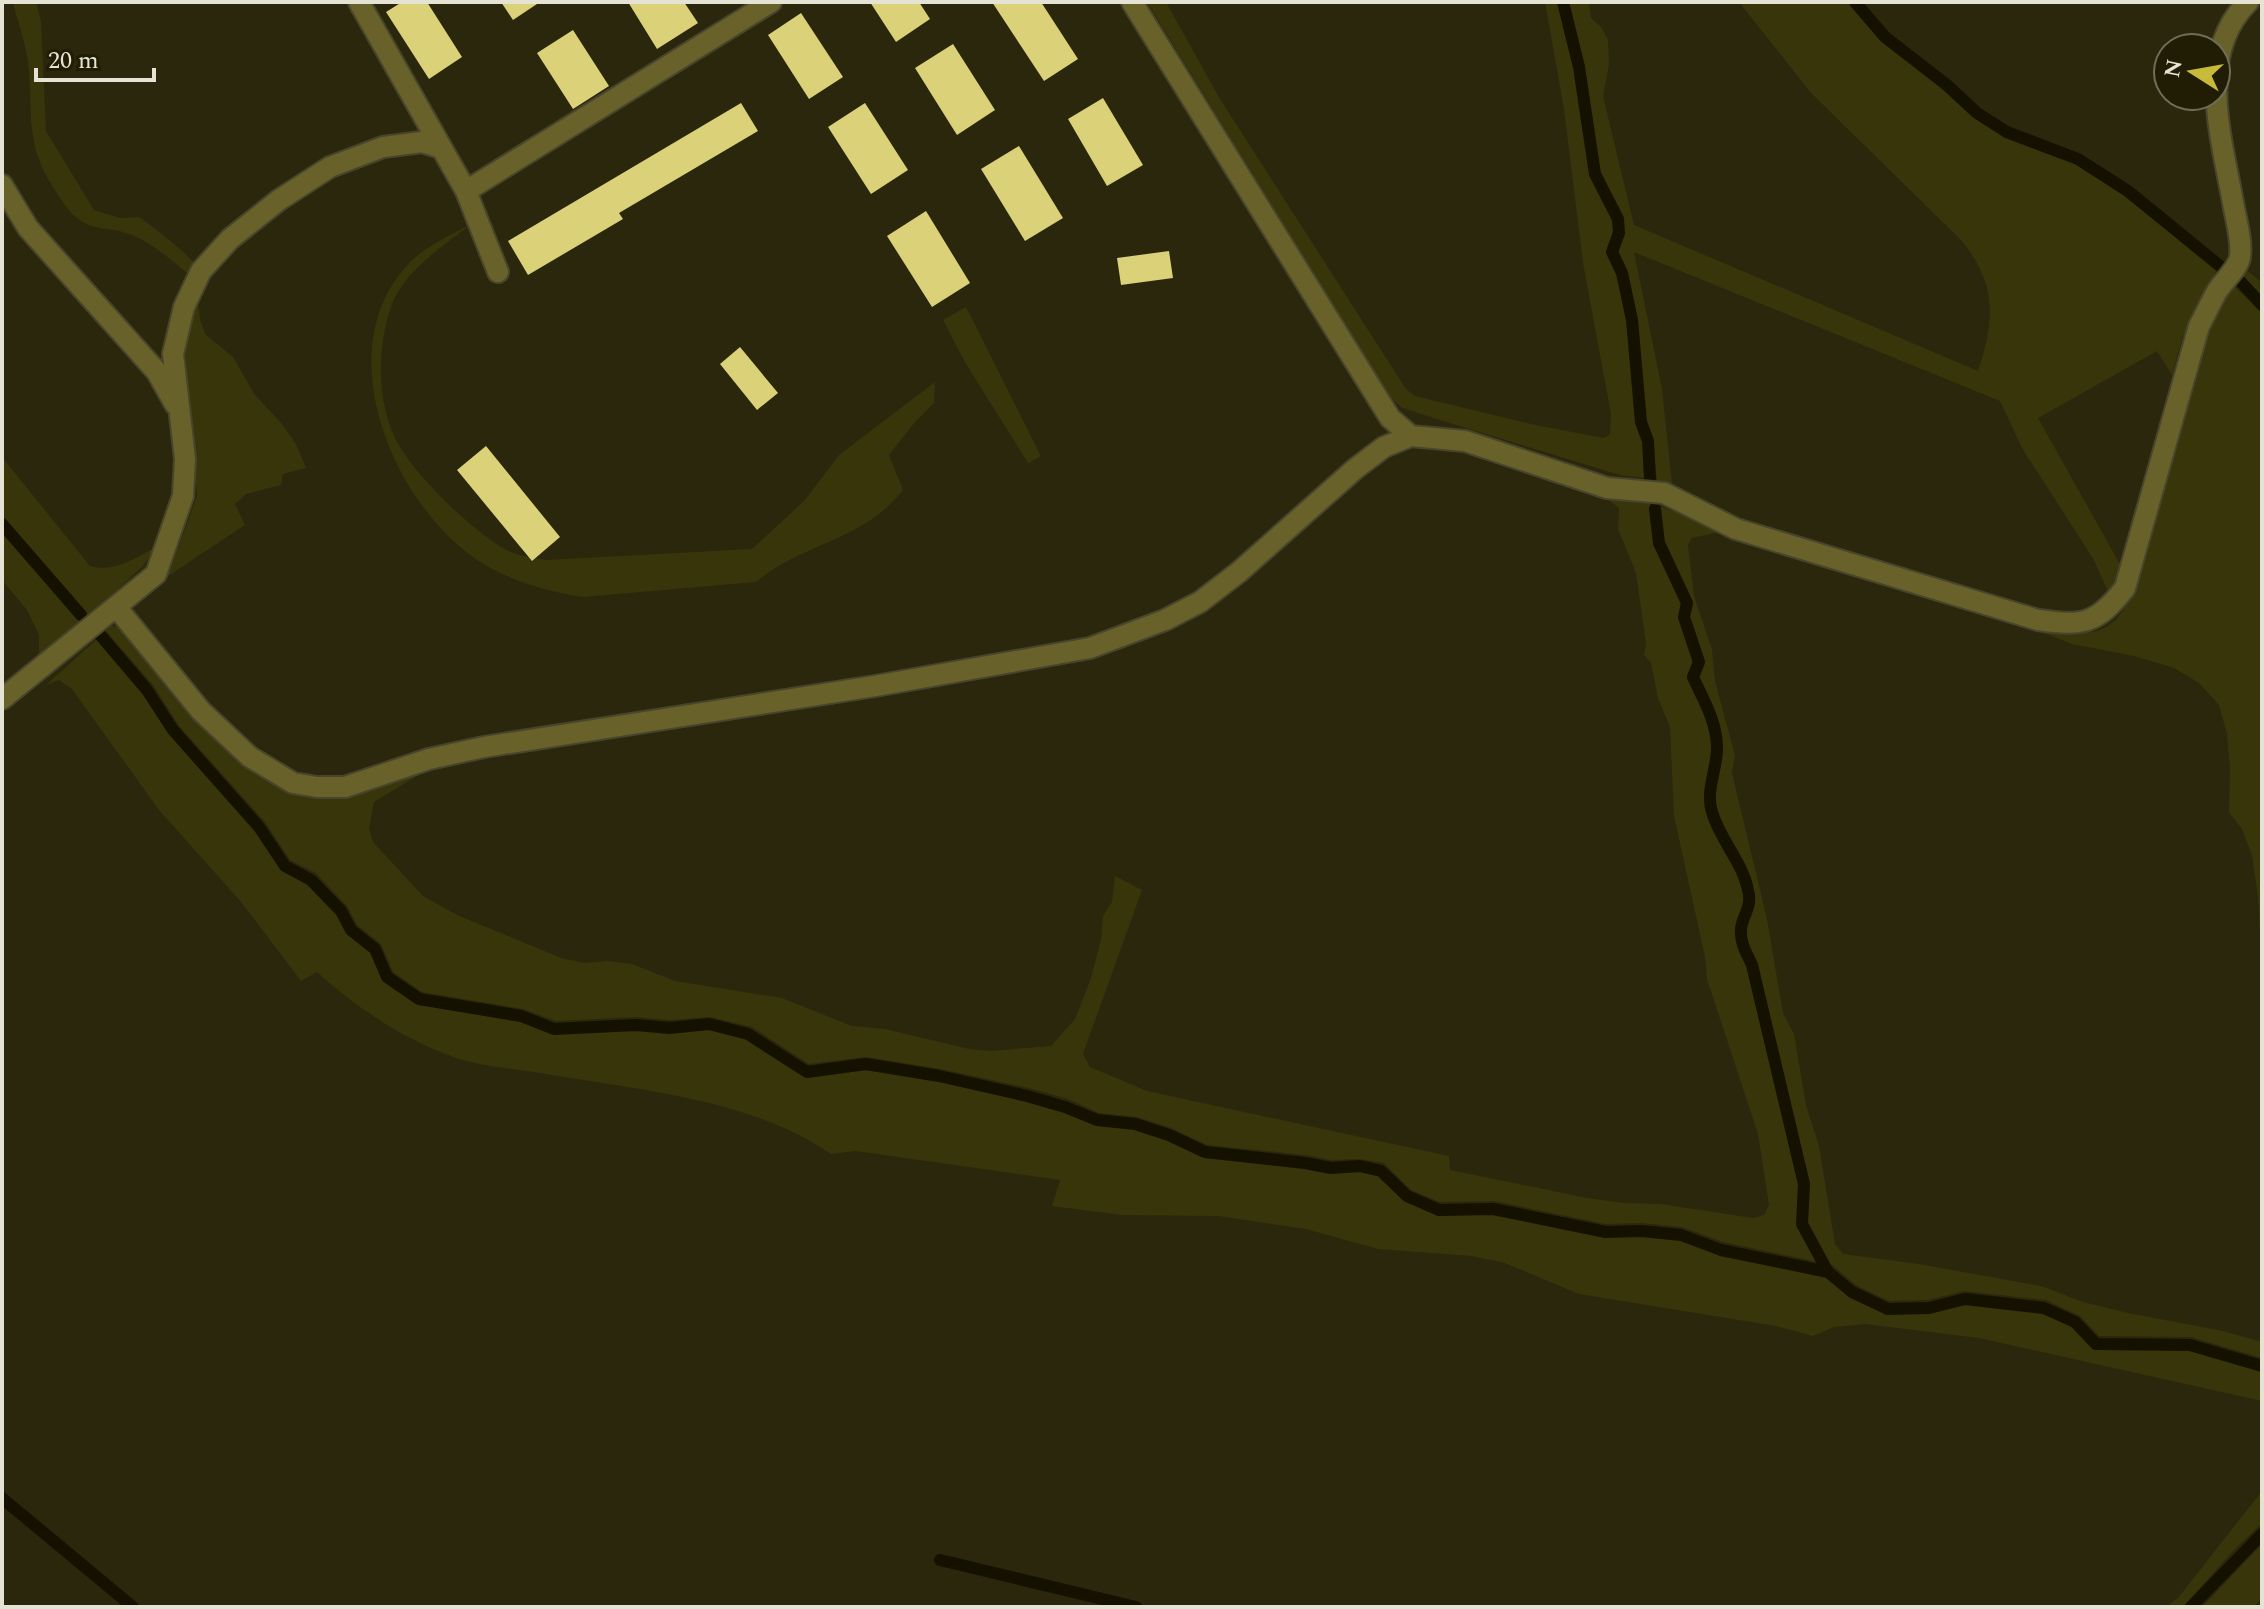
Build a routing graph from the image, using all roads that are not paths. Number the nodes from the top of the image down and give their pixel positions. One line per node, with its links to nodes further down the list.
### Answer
1 (359, 2): 5 (street)
2 (771, 2): 7 (street)
3 (1132, 2): 10 (street)
4 (2248, 2): 10 (street)
5 (441, 148): 7 (street); 9 (street)
6 (2, 185): 9 (street)
7 (466, 191): 8 (street)
8 (498, 272)
9 (179, 411): 11 (street)
10 (1411, 436): 11 (street)
11 (117, 608): 12 (street)
12 (2, 699)

